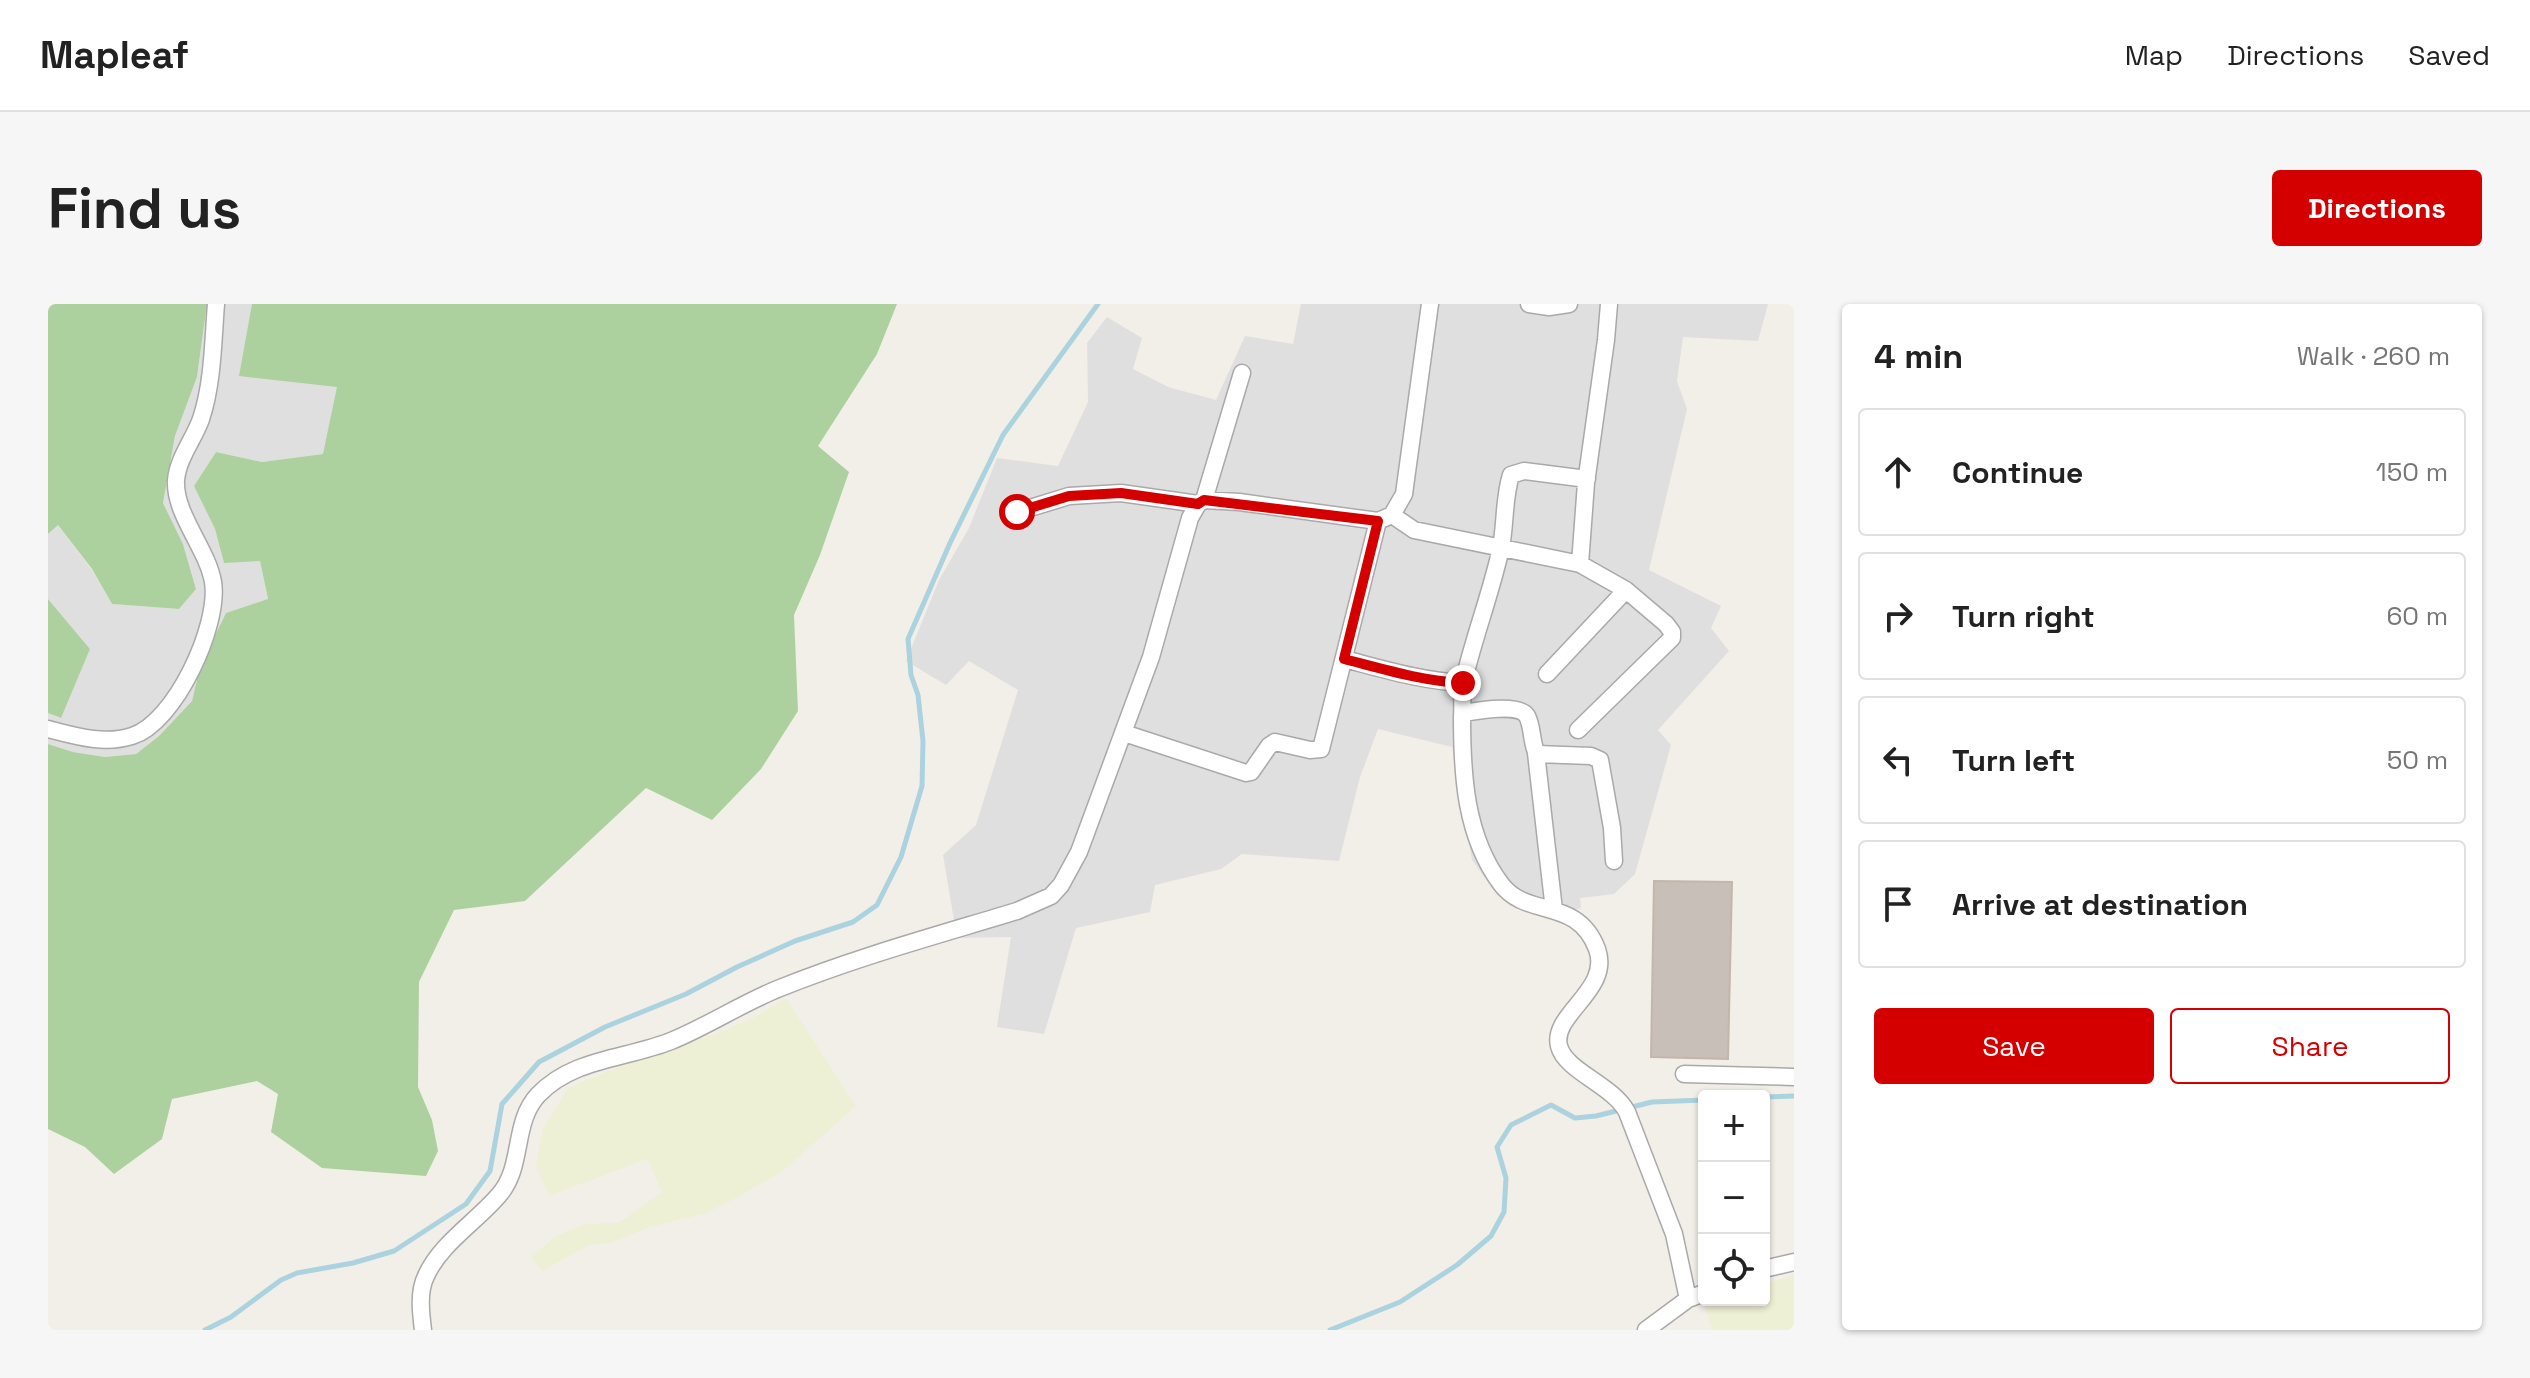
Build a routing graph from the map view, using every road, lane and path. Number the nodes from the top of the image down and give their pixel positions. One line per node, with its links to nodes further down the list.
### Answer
1 (216, 304): 18 (street)
2 (1430, 304): 10 (street)
3 (1529, 304): 4 (street)
4 (1569, 304)
5 (1609, 304): 7 (street)
6 (1242, 373): 8 (street)
7 (1587, 479): 11 (street); 12 (street)
8 (1201, 502): 9 (street); 10 (street); 20 (street)
9 (1017, 512)
10 (1385, 518): 11 (street); 14 (street)
11 (1501, 550): 12 (street); 16 (street)
12 (1580, 564): 13 (street)
13 (1626, 590): 15 (street); 19 (street)
14 (1344, 659): 16 (street); 20 (street)
15 (1547, 674)
16 (1463, 683): 17 (street)
17 (1463, 713): 21 (street); 23 (street)
18 (48, 729)
19 (1578, 730)
20 (1124, 733): 30 (street)
21 (1536, 753): 22 (street); 23 (street)
22 (1614, 861)
23 (1554, 910): 29 (street)
24 (1684, 1074): 25 (street)
25 (1794, 1077)
26 (1794, 1262): 27 (street)
27 (1770, 1268)
28 (1698, 1295): 29 (street)
29 (1688, 1299): 31 (street)
30 (423, 1330)
31 (1646, 1330)

